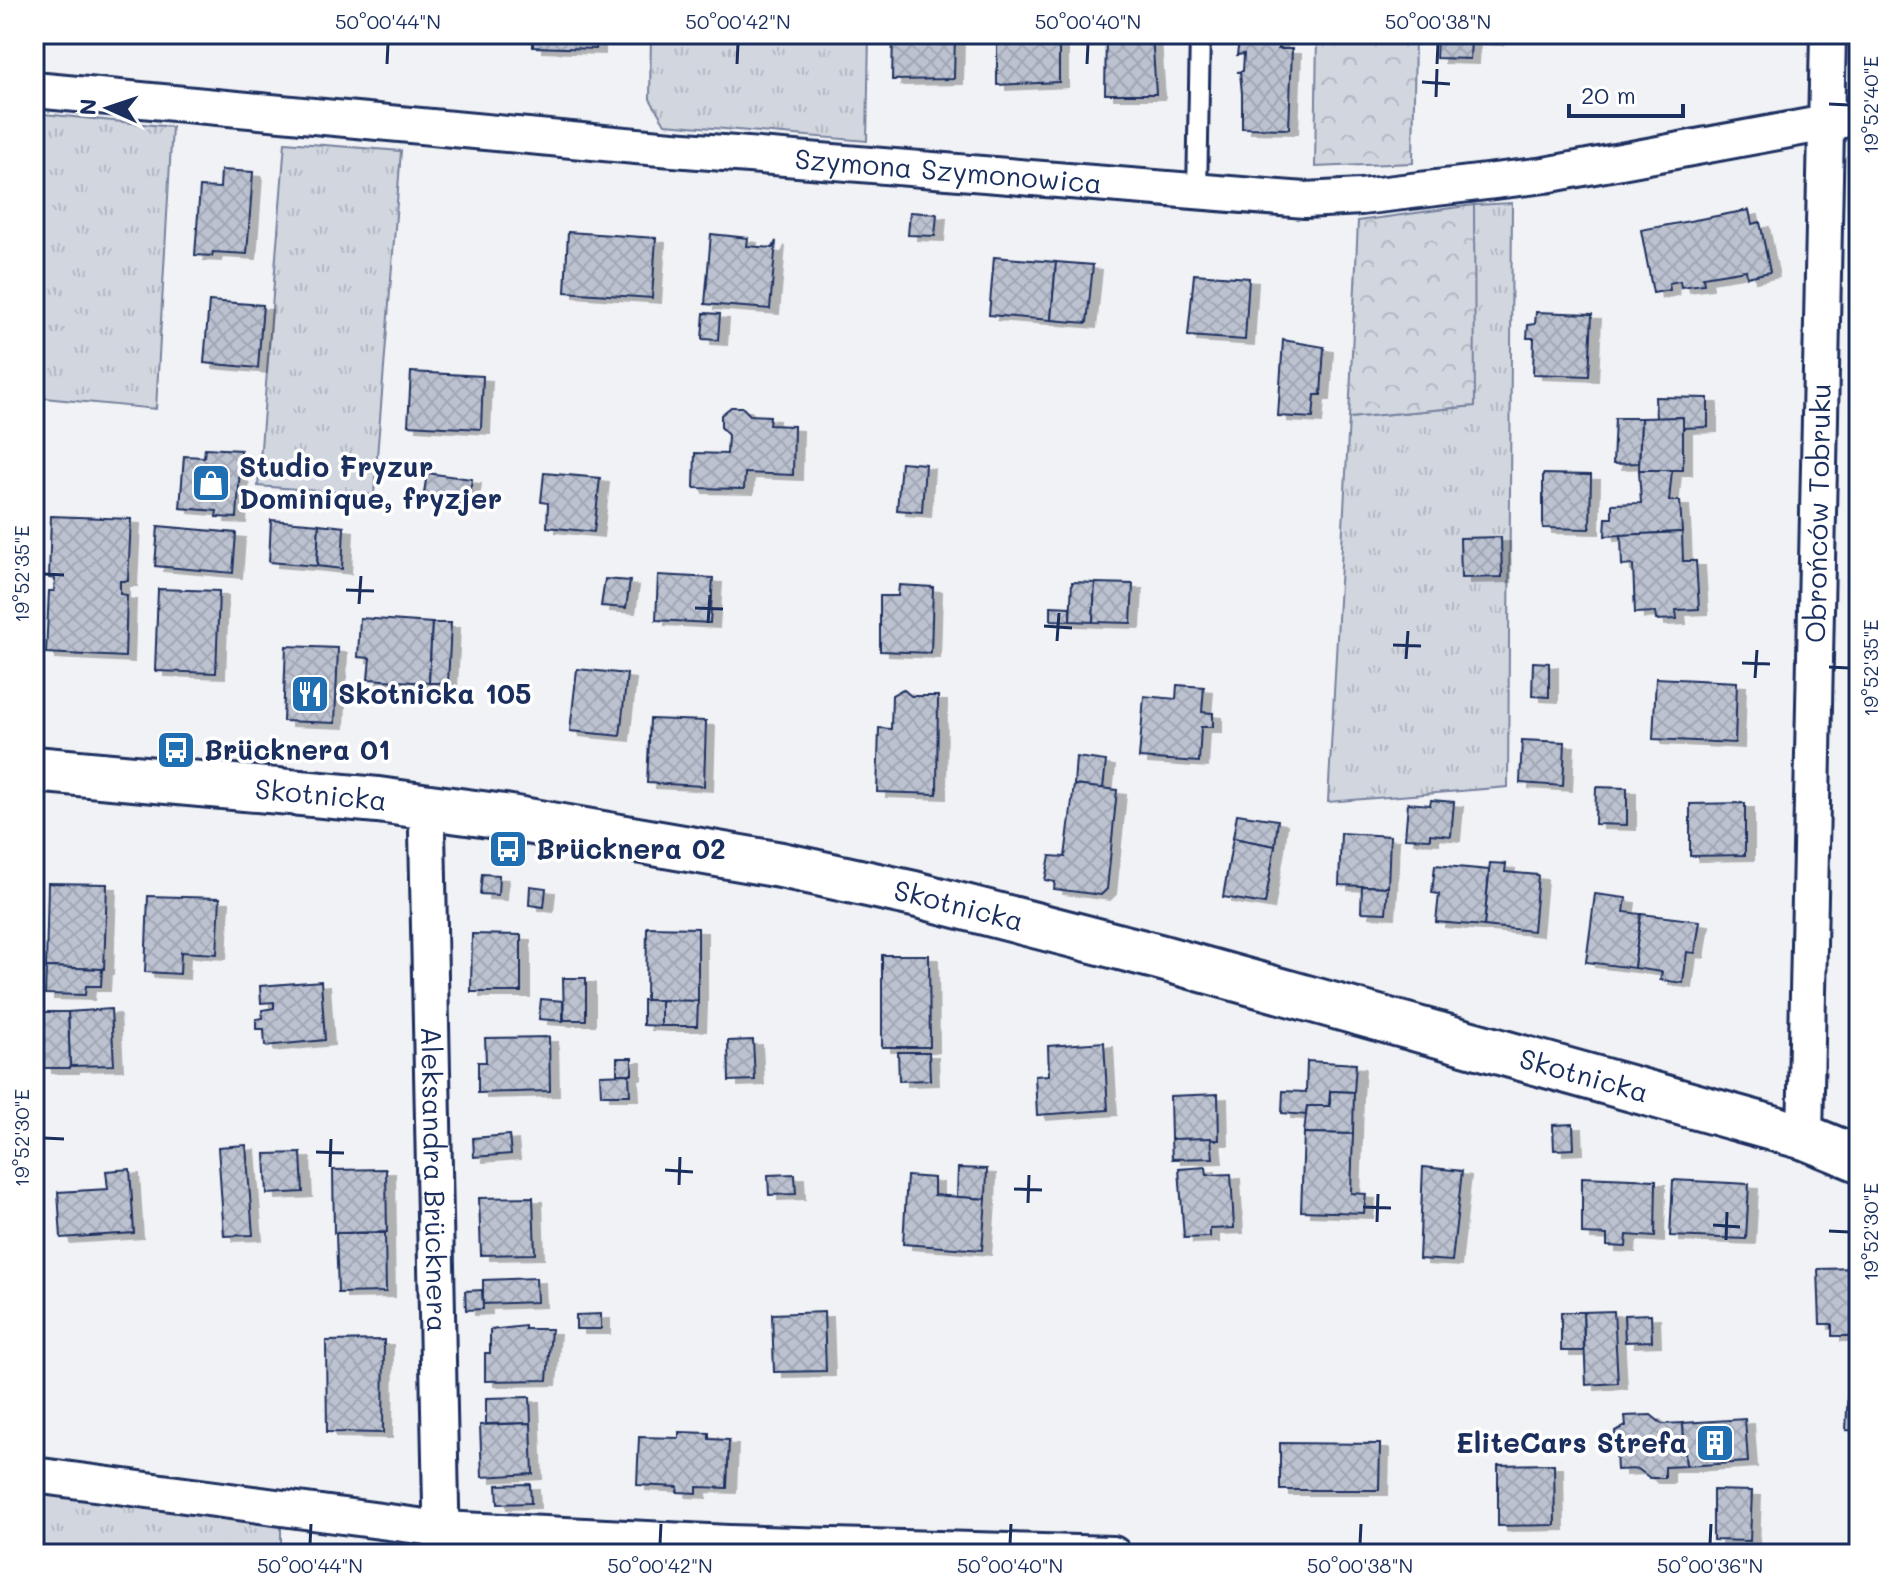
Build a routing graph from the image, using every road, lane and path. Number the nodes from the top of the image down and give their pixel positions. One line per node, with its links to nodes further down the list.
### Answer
1 (1200, 34): 6 (lane)
2 (1828, 34): 5 (street, Obrońców Tobruku)
3 (34, 90): 6 (street, Szymona Szymonowica)
4 (1859, 117): 5 (street, Szymona Szymonowica)
5 (1826, 124): 6 (street, Szymona Szymonowica); 9 (street, Obrońców Tobruku)
6 (1197, 193)
7 (34, 769): 8 (street, Skotnicka)
8 (431, 806): 9 (street, Skotnicka); 12 (street, Aleksandra Brücknera)
9 (1805, 1137): 10 (street, Skotnicka)
10 (1859, 1159)
11 (34, 1475): 12 (street)
12 (441, 1541): 13 (street)
13 (1113, 1554)

